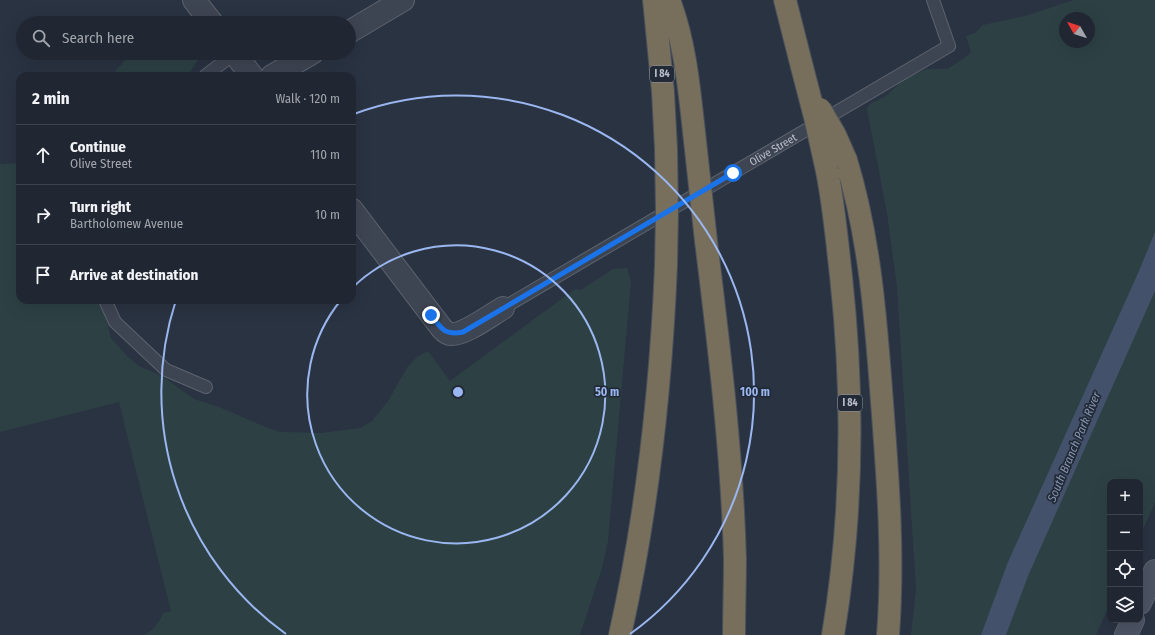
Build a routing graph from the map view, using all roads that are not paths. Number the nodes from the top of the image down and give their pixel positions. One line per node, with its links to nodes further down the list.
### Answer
1 (194, 0): 7 (street)
2 (403, 0): 8 (street)
3 (654, 0): 23 (highway, I 84, bridge)
4 (669, 0): 24 (highway, bridge)
5 (785, 0): 15 (highway, I 84, bridge)
6 (933, 0): 18 (lane, Olive Street)
7 (207, 16)
8 (356, 28)
9 (226, 60): 12 (lane)
10 (240, 60): 13 (street)
11 (300, 60): 14 (street)
12 (210, 72)
13 (249, 72)
14 (279, 72)
15 (808, 92): 25 (highway, I 84, bridge); 26 (highway, bridge)
16 (356, 215): 18 (street, Olive Street)
17 (108, 304): 19 (lane)
18 (503, 308)
19 (206, 387)
20 (1155, 571): 21 (street)
21 (1143, 597)
22 (1132, 623): 27 (street)
23 (620, 635)
24 (734, 635)
25 (834, 635)
26 (888, 635)
27 (1126, 635)

